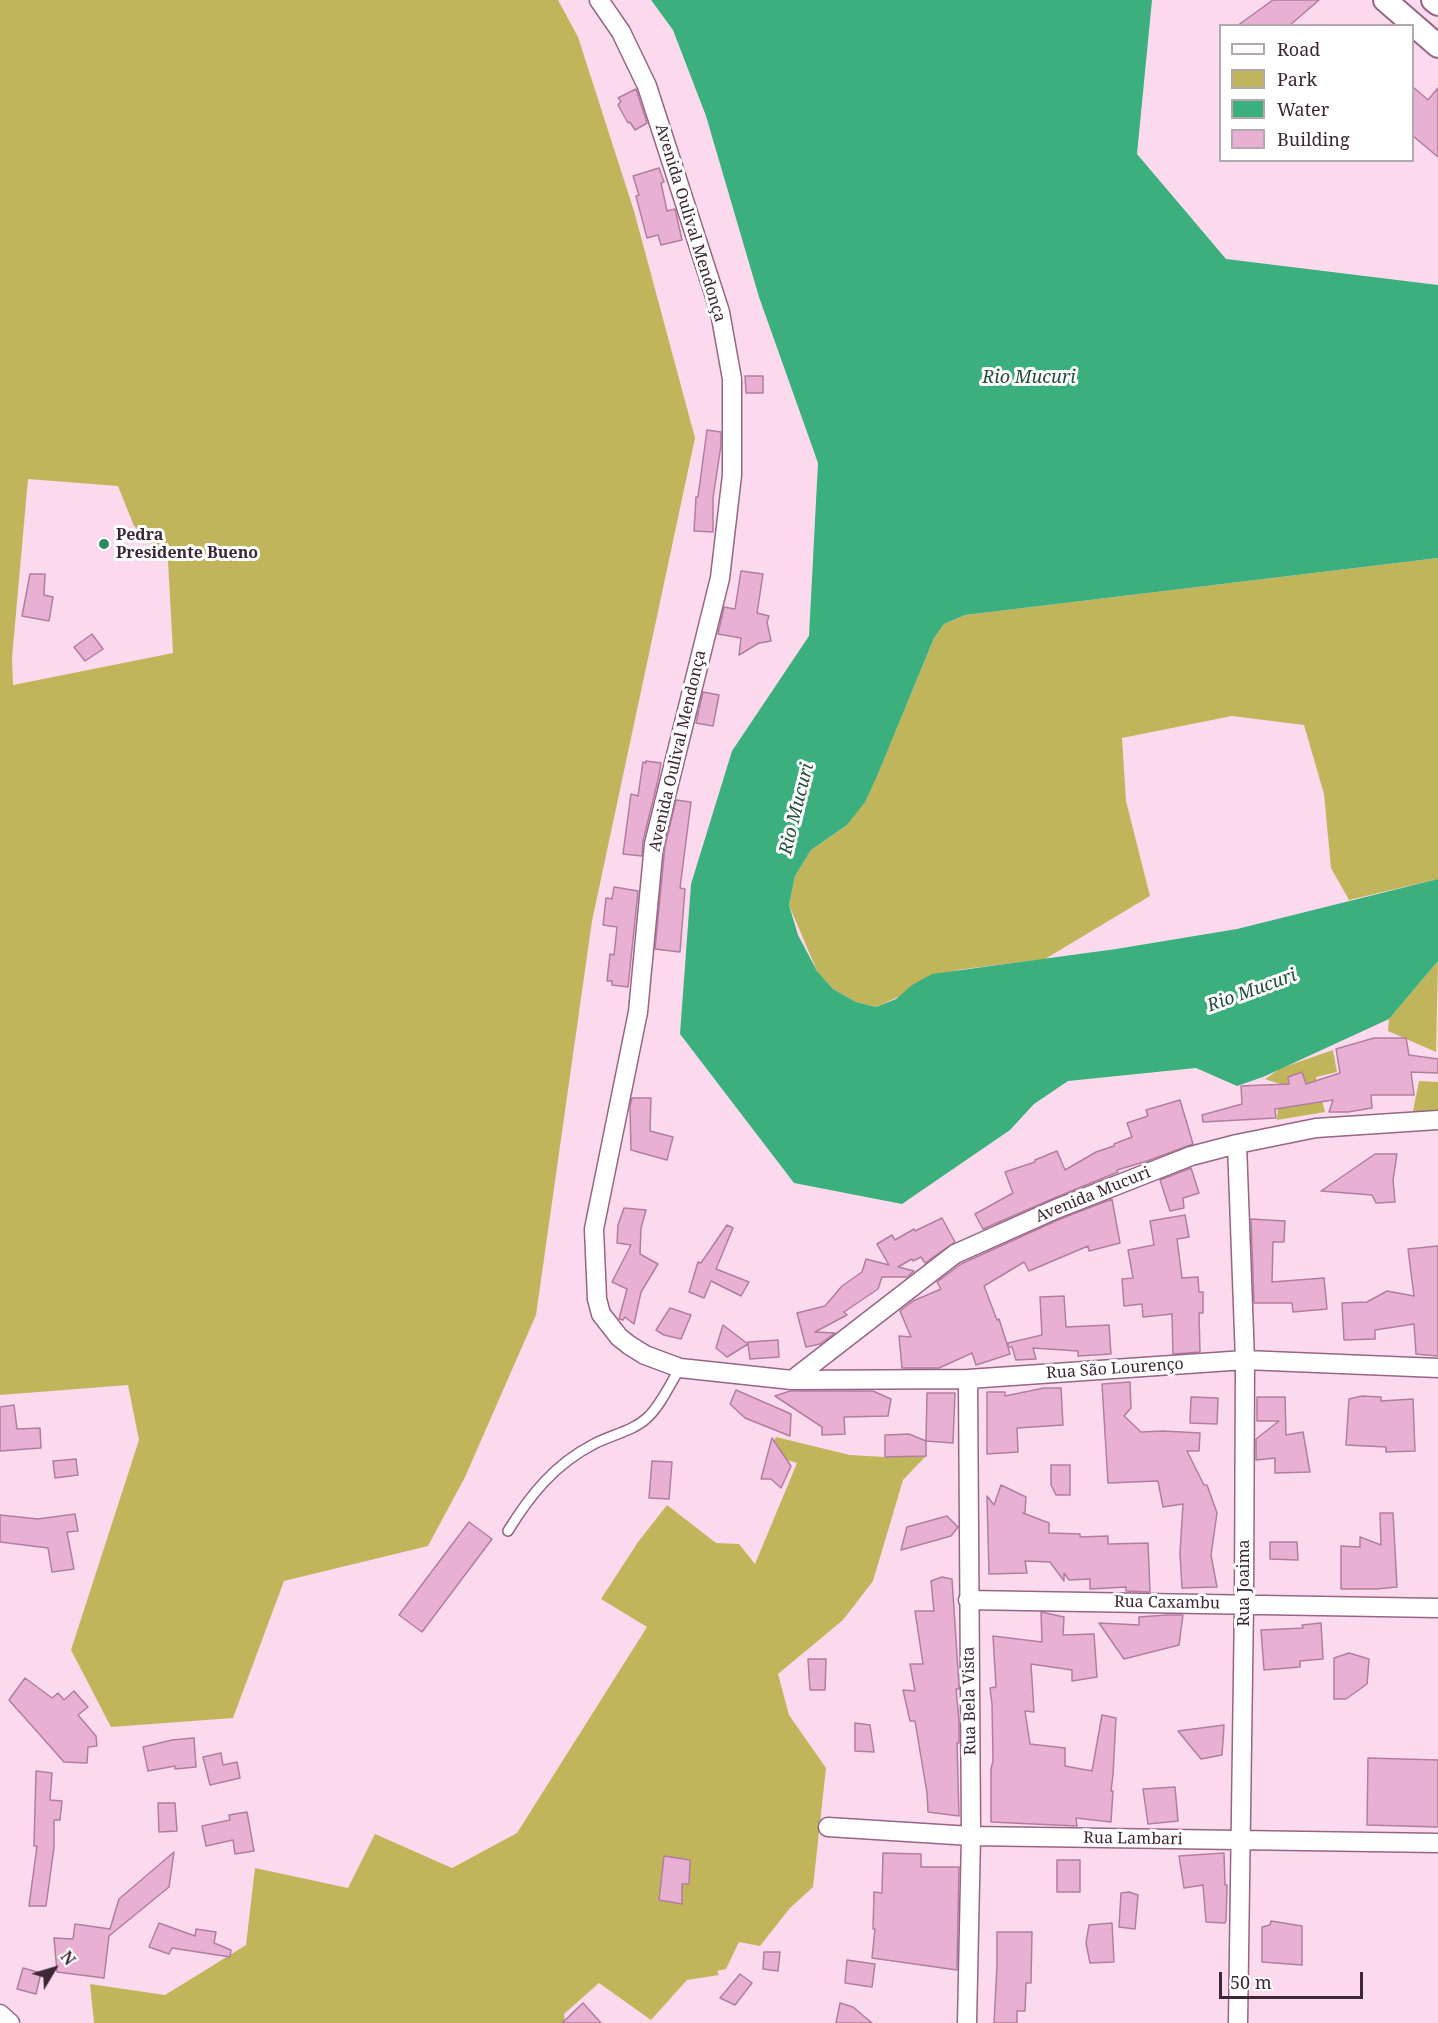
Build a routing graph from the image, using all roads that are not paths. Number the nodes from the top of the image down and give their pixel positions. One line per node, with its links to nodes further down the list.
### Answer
1 (599, 0): 11 (street, Avenida Oulival Mendonça)
2 (1385, 0): 5 (street)
3 (1433, 0): 4 (street)
4 (1438, 4)
5 (1413, 24)
6 (1414, 25): 7 (street)
7 (1438, 45)
8 (1438, 1119): 9 (street, Avenida Mucuri)
9 (1237, 1144): 10 (street, Rua Joaima); 14 (street, Avenida Mucuri)
10 (1245, 1360): 12 (street, Rua São Lourenço); 13 (street, Rua São Lourenço); 17 (street, Rua Joaima)
11 (680, 1368): 14 (street, Avenida Oulival Mendonça); 15 (lane)
12 (1438, 1368)
13 (968, 1379): 14 (street, Rua São Lourenço); 16 (street, Rua Bela Vista)
14 (792, 1380)
15 (508, 1531)
16 (968, 1599): 17 (street, Rua Caxambu); 20 (street, Rua Bela Vista)
17 (1244, 1604): 18 (street, Rua Caxambu); 21 (street, Rua Joaima)
18 (1438, 1608)
19 (828, 1827): 20 (street, Rua Lambari)
20 (971, 1836): 21 (street, Rua Lambari); 25 (street, Rua Bela Vista)
21 (1240, 1841): 22 (street, Rua Lambari); 26 (street, Rua Joaima)
22 (1438, 1843)
23 (0, 2014): 24 (street)
24 (10, 2023)
25 (967, 2023)
26 (1238, 2023)

